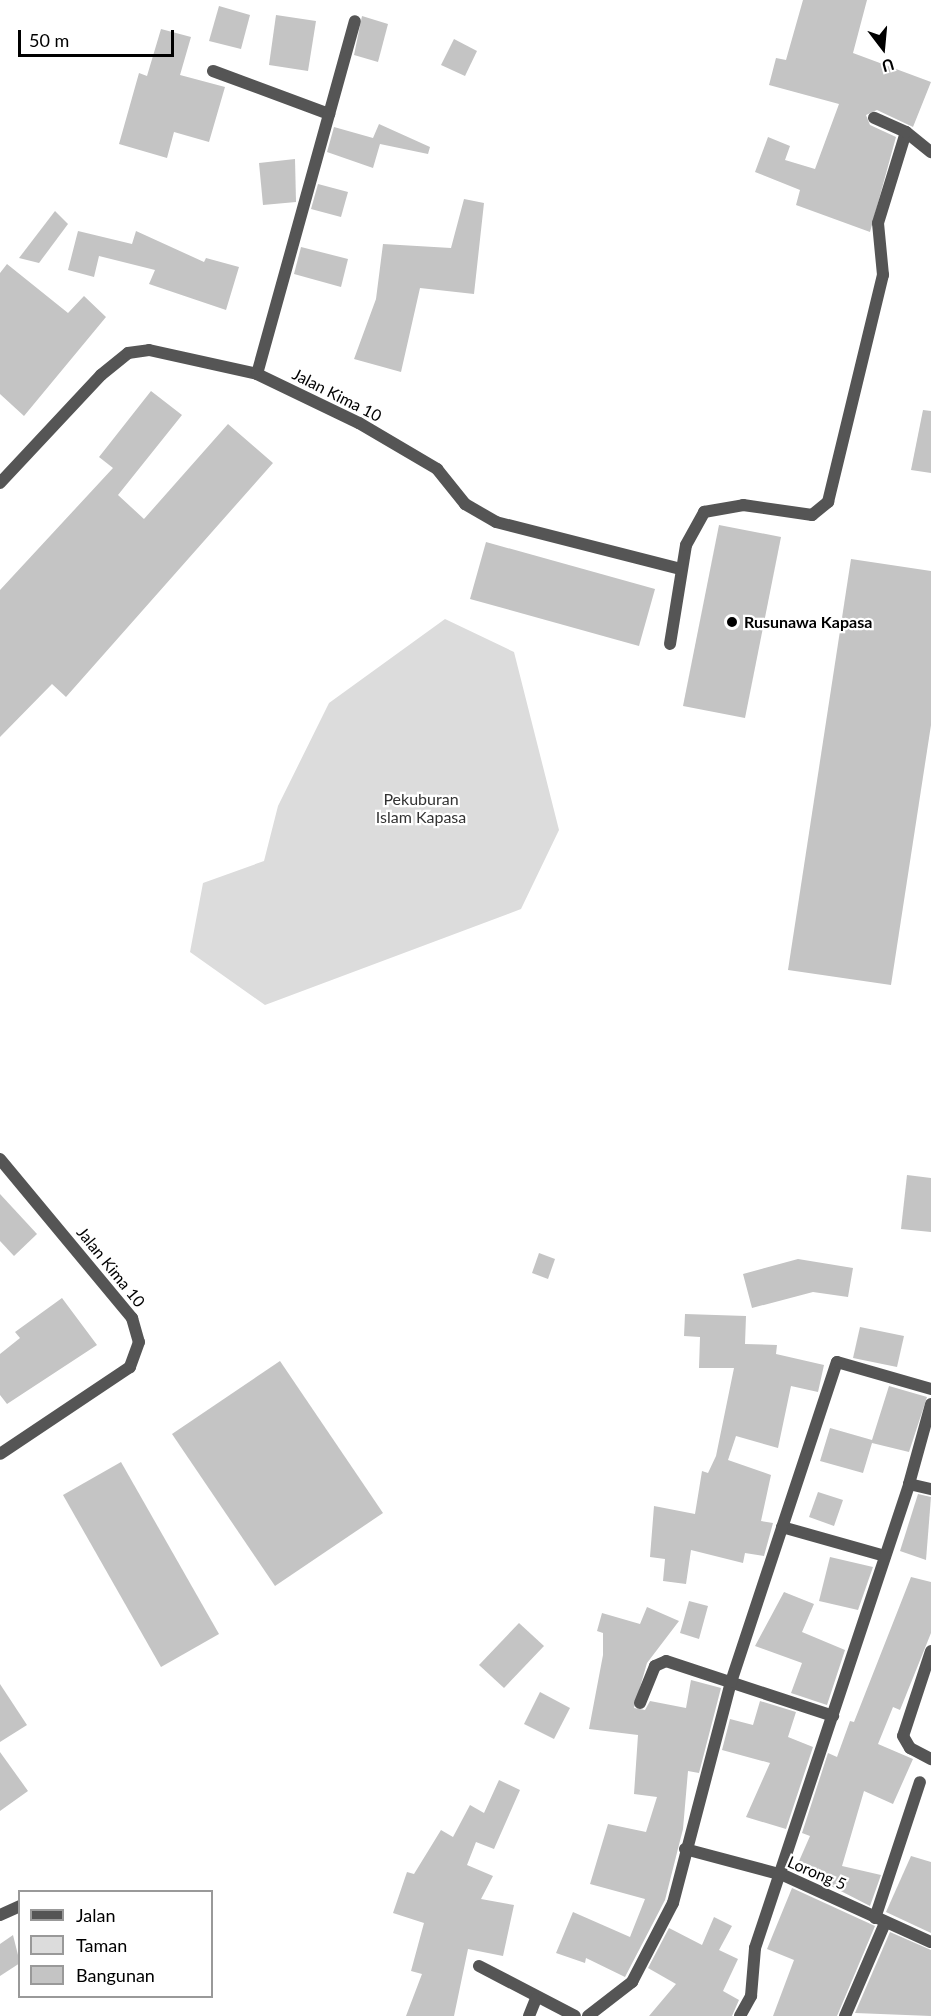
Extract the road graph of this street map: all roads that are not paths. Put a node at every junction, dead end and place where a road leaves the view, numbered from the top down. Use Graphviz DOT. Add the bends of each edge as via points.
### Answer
graph roads {
  1 [pos="355,21"];
  2 [pos="213,71"];
  3 [pos="329,114"];
  4 [pos="874,118"];
  5 [pos="906,132"];
  6 [pos="931,152"];
  7 [pos="257,374"];
  8 [pos="0,483"];
  9 [pos="681,569"];
  10 [pos="670,644"];
  11 [pos="0,1159"];
  12 [pos="931,1389"];
  13 [pos="931,1404"];
  14 [pos="0,1454"];
  15 [pos="909,1484"];
  16 [pos="931,1489"];
  17 [pos="782,1527"];
  18 [pos="885,1556"];
  19 [pos="931,1651"];
  20 [pos="731,1682"];
  21 [pos="926,1682"];
  22 [pos="640,1703"];
  23 [pos="832,1716"];
  24 [pos="931,1759"];
  25 [pos="920,1782"];
  26 [pos="685,1849"];
  27 [pos="783,1875"];
  28 [pos="18,1907"];
  29 [pos="0,1915"];
  30 [pos="880,1921"];
  31 [pos="931,1942"];
  32 [pos="478,1966"];
  33 [pos="536,1999"];
  34 [pos="529,2016"];
  35 [pos="575,2016"];
  36 [pos="588,2016"];
  37 [pos="740,2016"];
  38 [pos="845,2016"];
  1 -- 3 [label="street"];
  2 -- 3 [label="street"];
  3 -- 7 [label="street"];
  4 -- 5 [label="street"];
  5 -- 6 [label="street"];
  5 -- 9 [label="street" via="878,223 883,275 828,502 812,514 743,505 704,512 692,527"];
  7 -- 8 [label="street, Jalan Kima 10" via="149,350 128,353"];
  7 -- 9 [label="street, Jalan Kima 10" via="437,470 465,504 496,522"];
  9 -- 10 [label="street"];
  11 -- 14 [label="street, Jalan Kima 10" via="132,1318 139,1342 130,1367"];
  12 -- 17 [label="street" via="837,1362"];
  13 -- 15 [label="street"];
  15 -- 16 [label="street"];
  15 -- 18 [label="street"];
  17 -- 18 [label="street"];
  17 -- 20 [label="street"];
  18 -- 23 [label="street"];
  19 -- 21 [label="street"];
  20 -- 22 [label="street" via="660,1662"];
  20 -- 23 [label="street"];
  20 -- 26 [label="street"];
  21 -- 24 [label="street" via="903,1740"];
  23 -- 27 [label="street"];
  25 -- 30 [label="street"];
  26 -- 27 [label="street, Lorong 5"];
  26 -- 36 [label="street" via="673,1903 632,1982"];
  27 -- 30 [label="street, Lorong 5"];
  27 -- 37 [label="street" via="755,1948 751,1996"];
  28 -- 29 [label="street"];
  30 -- 31 [label="street, Lorong 5"];
  30 -- 38 [label="street"];
  32 -- 33 [label="street"];
  33 -- 34 [label="street"];
  33 -- 35 [label="street"];
}
